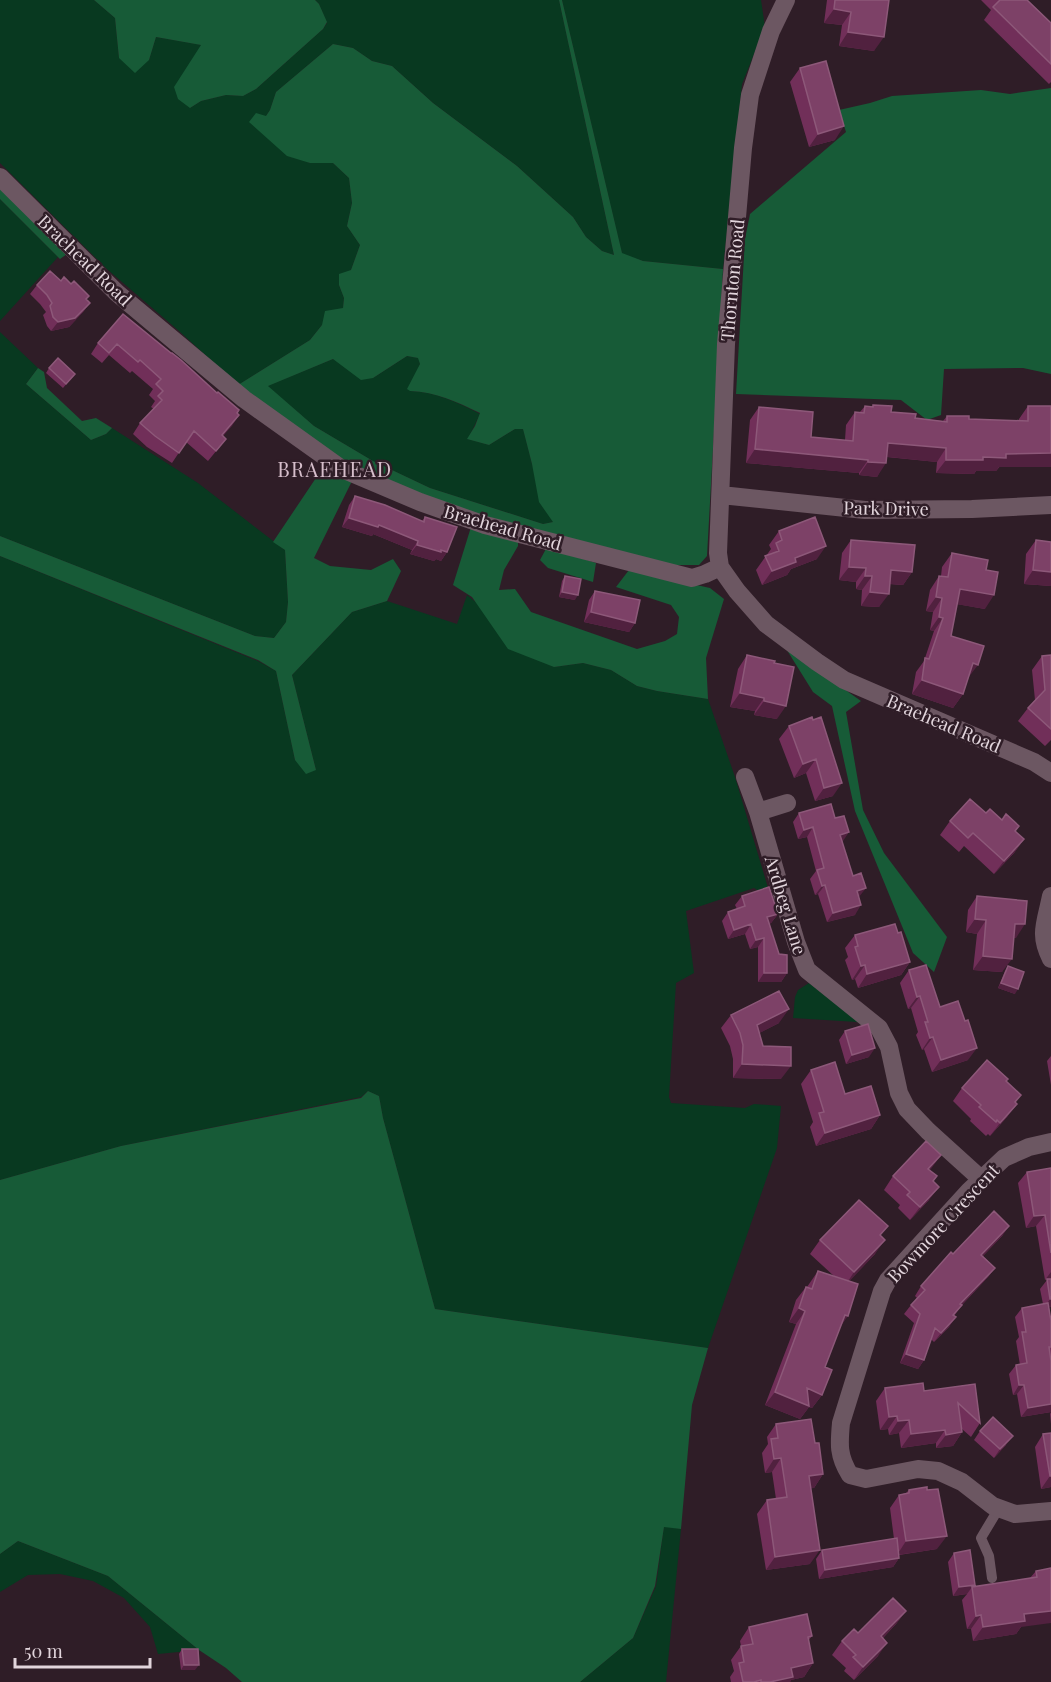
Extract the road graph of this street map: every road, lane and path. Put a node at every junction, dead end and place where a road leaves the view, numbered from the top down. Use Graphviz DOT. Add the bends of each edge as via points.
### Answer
graph roads {
  1 [pos="786,0"];
  2 [pos="0,177"];
  3 [pos="721,495"];
  4 [pos="1051,505"];
  5 [pos="720,567"];
  6 [pos="1051,773"];
  7 [pos="745,777"];
  8 [pos="787,802"];
  9 [pos="758,812"];
  10 [pos="1051,896"];
  11 [pos="1051,959"];
  12 [pos="1051,1142"];
  13 [pos="981,1179"];
  14 [pos="999,1508"];
  15 [pos="1051,1510"];
  16 [pos="992,1578"];
  1 -- 3 [label="street, Thornton Road" via="771,31 750,95 743,148 726,344"];
  2 -- 5 [label="street, Braehead Road" via="122,297 244,399 342,469 485,525 692,578"];
  3 -- 4 [label="street, Park Drive" via="864,510"];
  3 -- 5 [label="street, Thornton Road" via="717,553"];
  5 -- 6 [label="street, Braehead Road" via="766,624 844,680 1034,762"];
  7 -- 9 [label="street, Ardbeg Lane"];
  8 -- 9 [label="street"];
  9 -- 13 [label="street, Ardbeg Lane" via="807,970 879,1028 889,1047 899,1093 907,1109"];
  10 -- 11 [label="street" via="1042,937"];
  12 -- 13 [label="street, Bowmore Crescent" via="1005,1158"];
  13 -- 14 [label="street, Bowmore Crescent" via="882,1290 841,1423 839,1442 842,1463 850,1475 866,1479 918,1469 938,1471 962,1482"];
  14 -- 15 [label="street, Bowmore Crescent" via="1015,1514"];
  14 -- 16 [label="lane" via="981,1538"];
}
